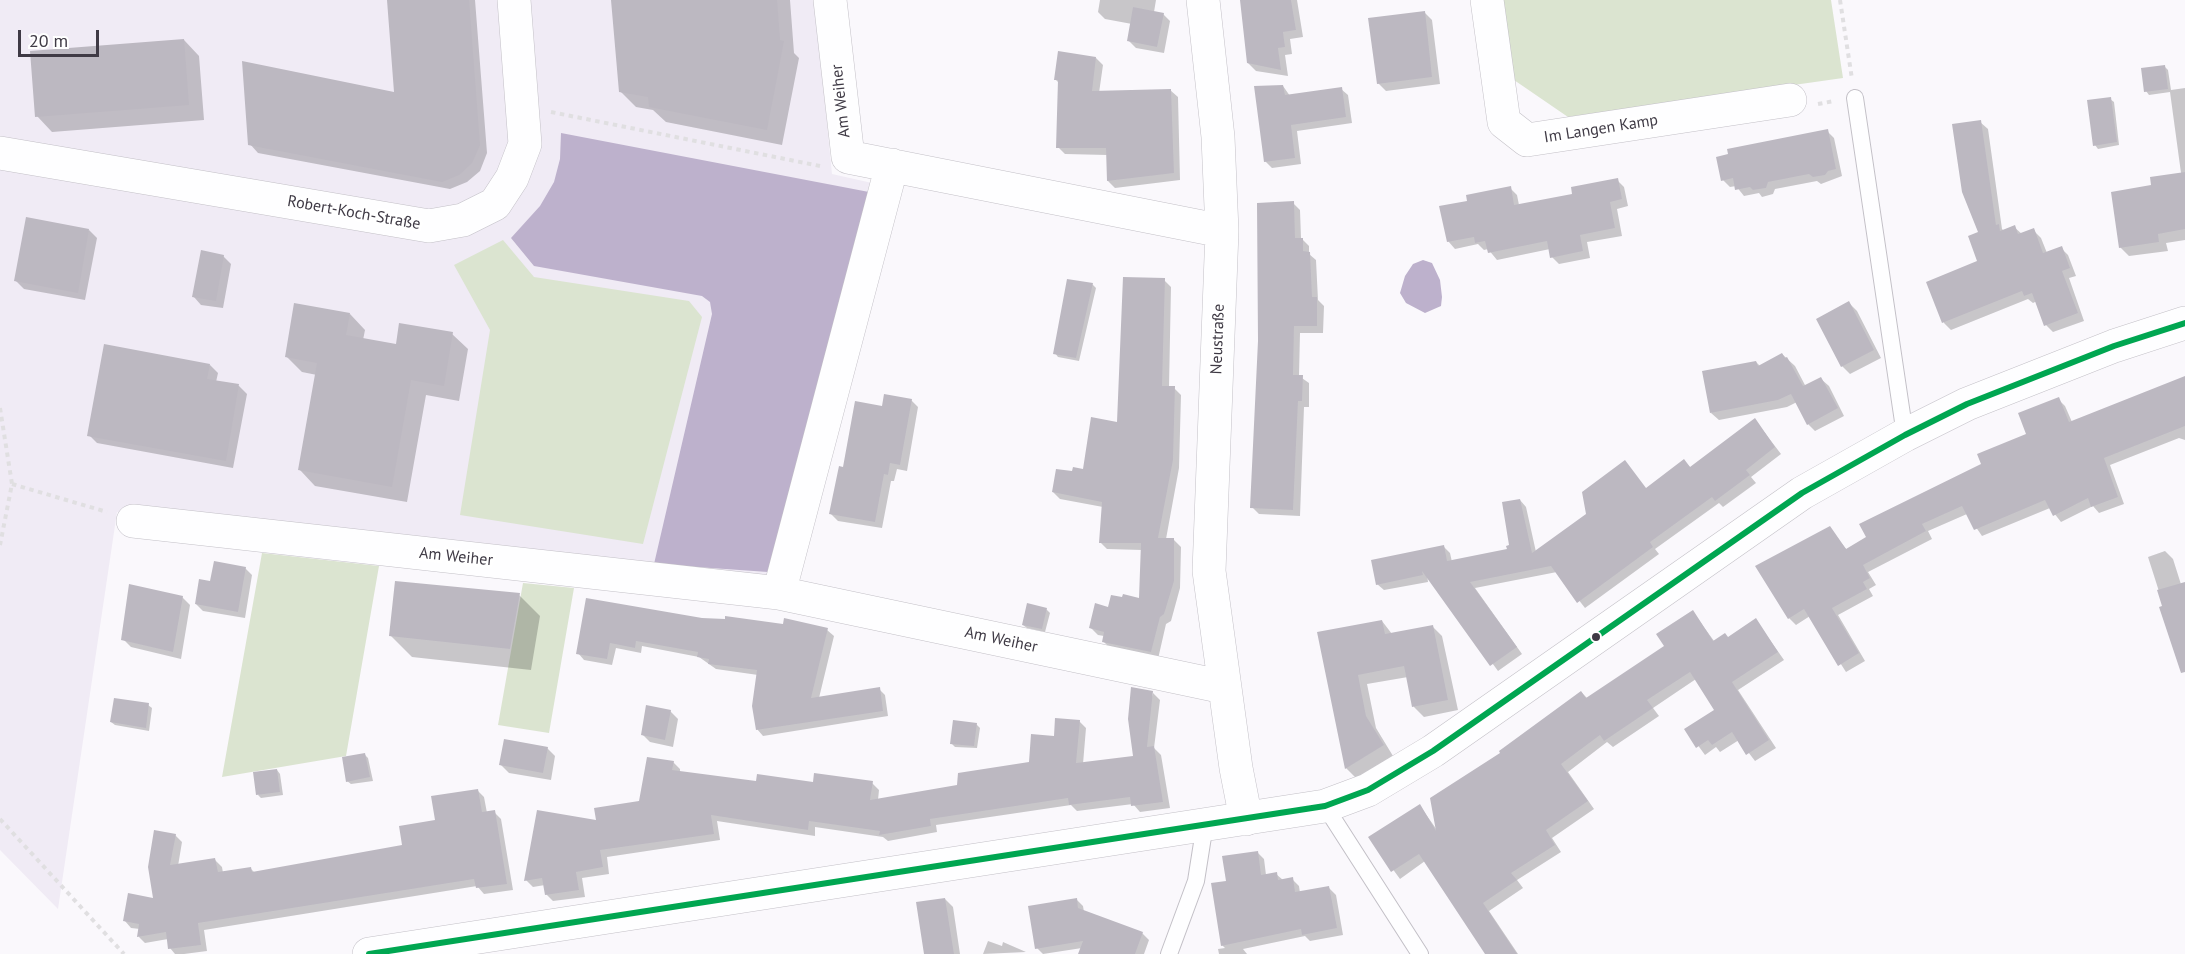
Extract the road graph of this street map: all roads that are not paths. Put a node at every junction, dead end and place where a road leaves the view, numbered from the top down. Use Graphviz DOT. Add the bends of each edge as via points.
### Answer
graph roads {
  1 [pos="514,0"];
  2 [pos="830,0"];
  3 [pos="1203,0"];
  4 [pos="1487,0"];
  5 [pos="1855,98"];
  6 [pos="1790,100"];
  7 [pos="0,153"];
  8 [pos="892,165"];
  9 [pos="1221,231"];
  10 [pos="2185,323"];
  11 [pos="1905,435"];
  12 [pos="133,521"];
  13 [pos="779,593"];
  14 [pos="1224,687"];
  15 [pos="1325,806"];
  16 [pos="1246,819"];
  17 [pos="1205,824"];
  18 [pos="369,954"];
  19 [pos="1169,954"];
  20 [pos="1420,954"];
  1 -- 7 [label="street, Robert-Koch-Straße" via="525,144 512,178 495,204 463,220 429,226"];
  2 -- 8 [label="street, Am Weiher" via="848,158"];
  3 -- 9 [label="street, Neustraße" via="1218,137"];
  4 -- 6 [label="street, Im Langen Kamp" via="1504,122 1527,140"];
  5 -- 11 [label="lane"];
  8 -- 9 [label="street, Am Weiher"];
  8 -- 13 [label="street"];
  9 -- 14 [label="street, Neustraße" via="1209,571"];
  10 -- 11 [label="street" via="2114,346 1967,404"];
  11 -- 15 [label="street" via="1802,494 1433,751 1368,790"];
  12 -- 13 [label="street, Am Weiher"];
  13 -- 14 [label="street, Am Weiher"];
  14 -- 16 [label="street, Neustraße"];
  15 -- 16 [label="street"];
  15 -- 20 [label="lane"];
  16 -- 17 [label="street"];
  17 -- 18 [label="street"];
  17 -- 19 [label="lane" via="1196,881"];
}
